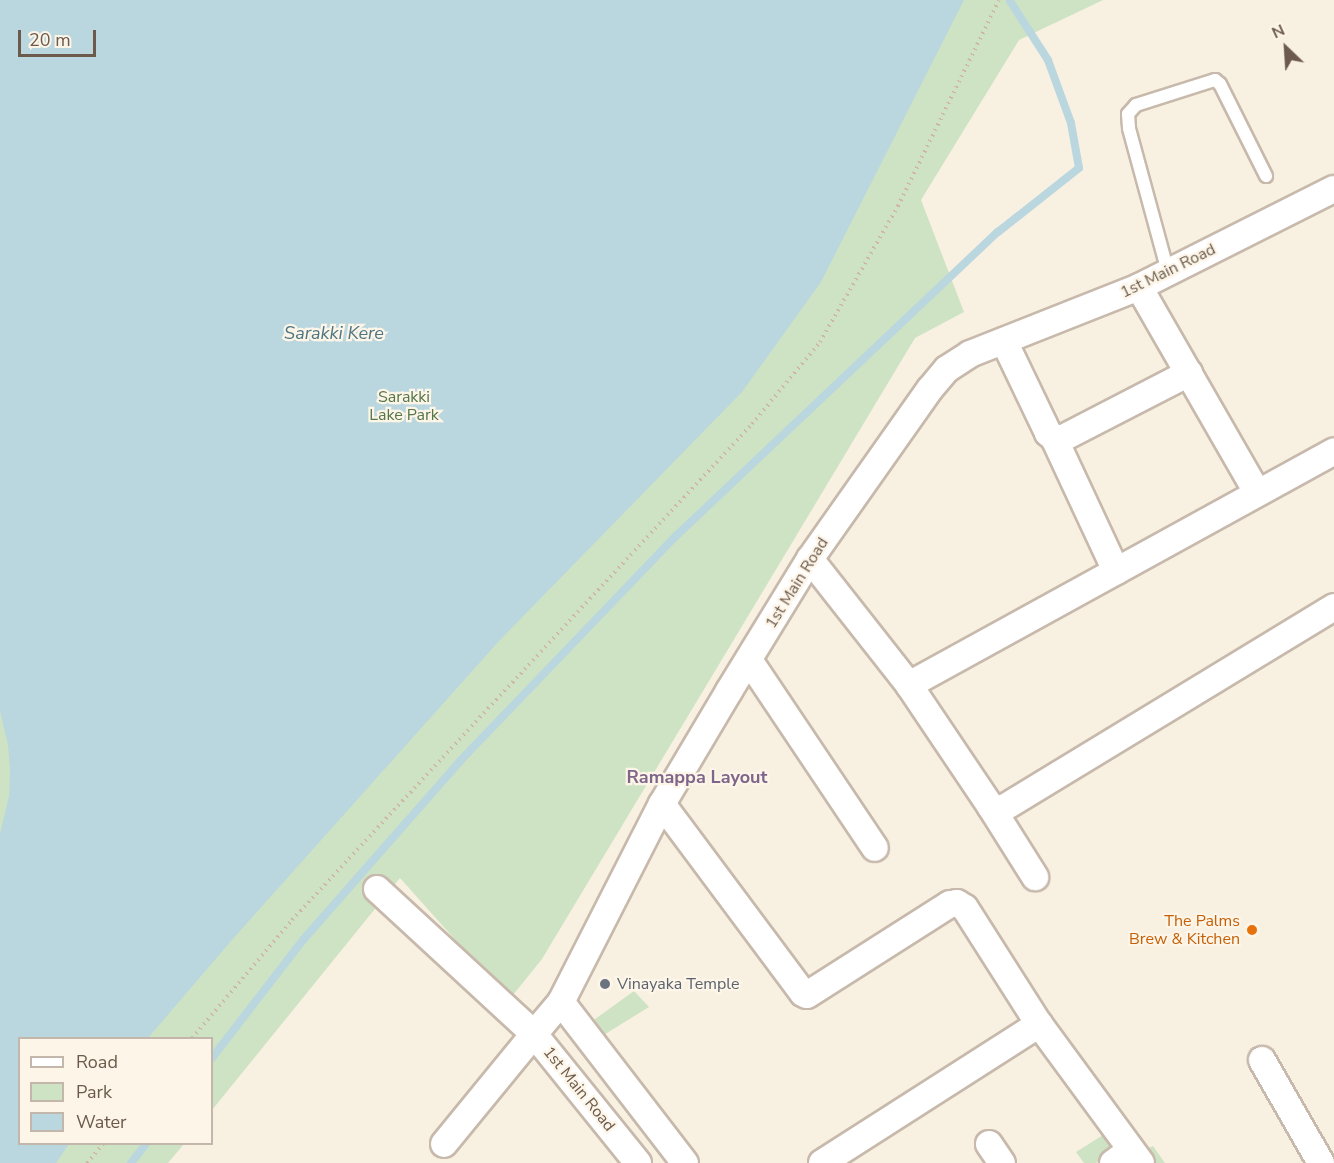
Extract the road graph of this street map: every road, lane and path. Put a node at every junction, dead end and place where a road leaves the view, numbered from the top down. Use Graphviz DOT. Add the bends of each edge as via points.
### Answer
graph roads {
  1 [pos="999,0"];
  2 [pos="1266,176"];
  3 [pos="1334,189"];
  4 [pos="1168,272"];
  5 [pos="1139,286"];
  6 [pos="1004,341"];
  7 [pos="1189,373"];
  8 [pos="1054,438"];
  9 [pos="1334,451"];
  10 [pos="1257,492"];
  11 [pos="810,559"];
  12 [pos="1116,571"];
  13 [pos="1334,607"];
  14 [pos="749,660"];
  15 [pos="909,685"];
  16 [pos="662,804"];
  17 [pos="991,807"];
  18 [pos="875,848"];
  19 [pos="1035,877"];
  20 [pos="377,889"];
  21 [pos="561,1002"];
  22 [pos="1040,1024"];
  23 [pos="534,1034"];
  24 [pos="193,1037"];
  25 [pos="1262,1060"];
  26 [pos="444,1144"];
  27 [pos="102,1145"];
  28 [pos="1129,1159"];
  29 [pos="87,1163"];
  30 [pos="638,1163"];
  31 [pos="685,1163"];
  32 [pos="822,1163"];
  33 [pos="1321,1163"];
  1 -- 24 [label="path" via="898,206 820,342 752,424 292,920"];
  2 -- 4 [label="lane" via="1215,80 1136,105 1128,114 1129,128"];
  3 -- 4 [label="street, 1st Main Road"];
  4 -- 5 [label="street, 1st Main Road"];
  5 -- 6 [label="street, 1st Main Road"];
  5 -- 7 [label="street"];
  6 -- 8 [label="street" via="1048,433"];
  6 -- 11 [label="street, 1st Main Road" via="970,354 947,369"];
  7 -- 8 [label="street" via="1063,438"];
  7 -- 10 [label="street"];
  8 -- 12 [label="street"];
  9 -- 10 [label="street"];
  10 -- 12 [label="street"];
  11 -- 14 [label="street, 1st Main Road"];
  11 -- 15 [label="street"];
  12 -- 15 [label="street"];
  13 -- 17 [label="street" via="1016,804 1002,809"];
  14 -- 16 [label="street, 1st Main Road"];
  14 -- 18 [label="street"];
  15 -- 17 [label="street"];
  16 -- 21 [label="street, 1st Main Road"];
  16 -- 22 [label="street" via="803,993 812,993 957,903 965,908"];
  17 -- 19 [label="street"];
  20 -- 23 [label="street"];
  21 -- 23 [label="street, 1st Main Road"];
  21 -- 31 [label="street"];
  22 -- 28 [label="street"];
  22 -- 32 [label="street"];
  23 -- 26 [label="street"];
  23 -- 30 [label="street, 1st Main Road"];
  25 -- 33 [label="street"];
  27 -- 29 [label="path"];
}
